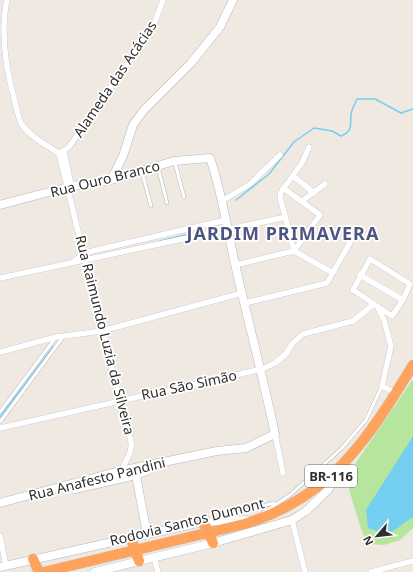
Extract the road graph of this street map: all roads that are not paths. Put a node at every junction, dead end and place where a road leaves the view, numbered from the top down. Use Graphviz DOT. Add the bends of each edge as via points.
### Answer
graph roads {
  1 [pos="7,0"];
  2 [pos="162,0"];
  3 [pos="233,0"];
  4 [pos="309,147"];
  5 [pos="61,153"];
  6 [pos="280,155"];
  7 [pos="174,161"];
  8 [pos="158,167"];
  9 [pos="142,172"];
  10 [pos="294,176"];
  11 [pos="111,180"];
  12 [pos="324,184"];
  13 [pos="69,187"];
  14 [pos="284,188"];
  15 [pos="314,193"];
  16 [pos="184,197"];
  17 [pos="222,201"];
  18 [pos="302,201"];
  19 [pos="167,203"];
  20 [pos="0,205"];
  21 [pos="151,206"];
  22 [pos="286,217"];
  23 [pos="227,225"];
  24 [pos="356,232"];
  25 [pos="294,252"];
  26 [pos="85,253"];
  27 [pos="74,261"];
  28 [pos="86,261"];
  29 [pos="235,265"];
  30 [pos="333,273"];
  31 [pos="360,275"];
  32 [pos="0,278"];
  33 [pos="242,293"];
  34 [pos="403,300"];
  35 [pos="245,303"];
  36 [pos="375,305"];
  37 [pos="102,331"];
  38 [pos="64,336"];
  39 [pos="56,338"];
  40 [pos="0,352"];
  41 [pos="413,365"];
  42 [pos="262,369"];
  43 [pos="382,386"];
  44 [pos="396,393"];
  45 [pos="120,400"];
  46 [pos="0,412"];
  47 [pos="0,422"];
  48 [pos="0,428"];
  49 [pos="275,434"];
  50 [pos="342,448"];
  51 [pos="354,453"];
  52 [pos="174,460"];
  53 [pos="345,464"];
  54 [pos="120,472"];
  55 [pos="284,473"];
  56 [pos="136,475"];
  57 [pos="21,497"];
  58 [pos="277,502"];
  59 [pos="0,503"];
  60 [pos="292,520"];
  61 [pos="254,521"];
  62 [pos="202,522"];
  63 [pos="147,534"];
  64 [pos="0,536"];
  65 [pos="131,538"];
  66 [pos="211,538"];
  67 [pos="137,549"];
  68 [pos="154,558"];
  69 [pos="33,559"];
  70 [pos="140,561"];
  71 [pos="413,561"];
  72 [pos="3,567"];
  73 [pos="39,572"];
  74 [pos="44,572"];
  75 [pos="95,572"];
  76 [pos="158,572"];
  77 [pos="305,572"];
  78 [pos="371,572"];
  1 -- 5 [label="street" via="3,14 3,39 11,87 21,123 39,141"];
  2 -- 5 [label="street, Alameda das Acácias" via="153,27 79,132"];
  3 -- 11 [label="street" via="220,27 191,63 144,110 133,125 123,156"];
  4 -- 10 [label="street"];
  5 -- 13 [label="street, Rua Raimundo Luzia da Silveira"];
  6 -- 17 [label="street" via="250,184"];
  7 -- 8 [label="street, Rua Ouro Branco"];
  7 -- 16 [label="lane"];
  7 -- 17 [label="street, Rua Ouro Branco" via="210,158"];
  8 -- 9 [label="street, Rua Ouro Branco"];
  8 -- 19 [label="lane"];
  9 -- 11 [label="street, Rua Ouro Branco"];
  9 -- 21 [label="lane"];
  10 -- 14 [label="street"];
  10 -- 15 [label="street"];
  11 -- 13 [label="street, Rua Ouro Branco"];
  12 -- 15 [label="street"];
  13 -- 20 [label="street, Rua Ouro Branco"];
  13 -- 26 [label="street, Rua Raimundo Luzia da Silveira"];
  14 -- 18 [label="street"];
  14 -- 22 [label="street" via="280,197"];
  15 -- 18 [label="street"];
  17 -- 23 [label="street"];
  18 -- 25 [label="street" via="320,215"];
  22 -- 23 [label="street"];
  22 -- 25 [label="street"];
  23 -- 26 [label="street"];
  23 -- 28 [label="street"];
  23 -- 29 [label="street"];
  24 -- 30 [label="street"];
  25 -- 29 [label="street"];
  25 -- 30 [label="street"];
  26 -- 27 [label="street"];
  26 -- 28 [label="street, Rua Raimundo Luzia da Silveira"];
  27 -- 28 [label="street"];
  27 -- 32 [label="street"];
  28 -- 37 [label="street, Rua Raimundo Luzia da Silveira"];
  29 -- 33 [label="street"];
  30 -- 35 [label="street" via="323,285"];
  31 -- 34 [label="street"];
  31 -- 34 [label="street" via="370,259 410,284"];
  31 -- 36 [label="street" via="353,290"];
  33 -- 35 [label="street"];
  33 -- 37 [label="street"];
  34 -- 36 [label="street" via="392,316"];
  35 -- 42 [label="street"];
  36 -- 42 [label="street, Rua São Simão" via="353,321 303,334 286,354"];
  36 -- 43 [label="street" via="384,320 391,346"];
  37 -- 38 [label="street"];
  37 -- 45 [label="street, Rua Raimundo Luzia da Silveira"];
  38 -- 39 [label="street"];
  38 -- 47 [label="lane"];
  39 -- 40 [label="street"];
  39 -- 46 [label="lane"];
  41 -- 44 [label="highway, Rodovia Santos Dumont / BR-116"];
  42 -- 45 [label="street, Rua São Simão"];
  42 -- 49 [label="street"];
  43 -- 44 [label="street"];
  43 -- 50 [label="lane" via="366,420"];
  44 -- 51 [label="highway, Rodovia Santos Dumont / BR-116"];
  45 -- 48 [label="street, Rua São Simão"];
  45 -- 54 [label="street, Rua Raimundo Luzia da Silveira" via="132,449 130,458"];
  49 -- 52 [label="street, Rua Anafesto Pandini" via="246,448"];
  49 -- 55 [label="street"];
  50 -- 51 [label="lane"];
  50 -- 58 [label="lane" via="290,495"];
  51 -- 53 [label="highway, Rodovia Santos Dumont / BR-116"];
  52 -- 54 [label="street, Rua Anafesto Pandini"];
  52 -- 56 [label="street, Rua Anafesto Pandini"];
  53 -- 60 [label="street" via="328,490 306,511"];
  53 -- 61 [label="highway, Rodovia Santos Dumont / BR-116" via="308,495"];
  54 -- 57 [label="street, Rua Anafesto Pandini"];
  56 -- 57 [label="street, Rua Anafesto Pandini" via="62,492"];
  56 -- 63 [label="street"];
  57 -- 59 [label="street, Rua Anafesto Pandini"];
  58 -- 61 [label="lane"];
  58 -- 62 [label="lane"];
  60 -- 66 [label="street"];
  60 -- 77 [label="street"];
  61 -- 62 [label="street"];
  61 -- 66 [label="highway, Rodovia Santos Dumont / BR-116"];
  62 -- 63 [label="street"];
  62 -- 66 [label="highway"];
  63 -- 65 [label="street"];
  64 -- 72 [label="street"];
  65 -- 67 [label="highway"];
  65 -- 69 [label="street"];
  66 -- 67 [label="highway, Rodovia Santos Dumont / BR-116"];
  66 -- 68 [label="street"];
  67 -- 70 [label="highway"];
  67 -- 74 [label="highway, Rodovia Santos Dumont / BR-116"];
  68 -- 70 [label="street"];
  68 -- 76 [label="street"];
  69 -- 72 [label="street"];
  69 -- 73 [label="highway"];
  70 -- 75 [label="street"];
  71 -- 78 [label="street"];
}
